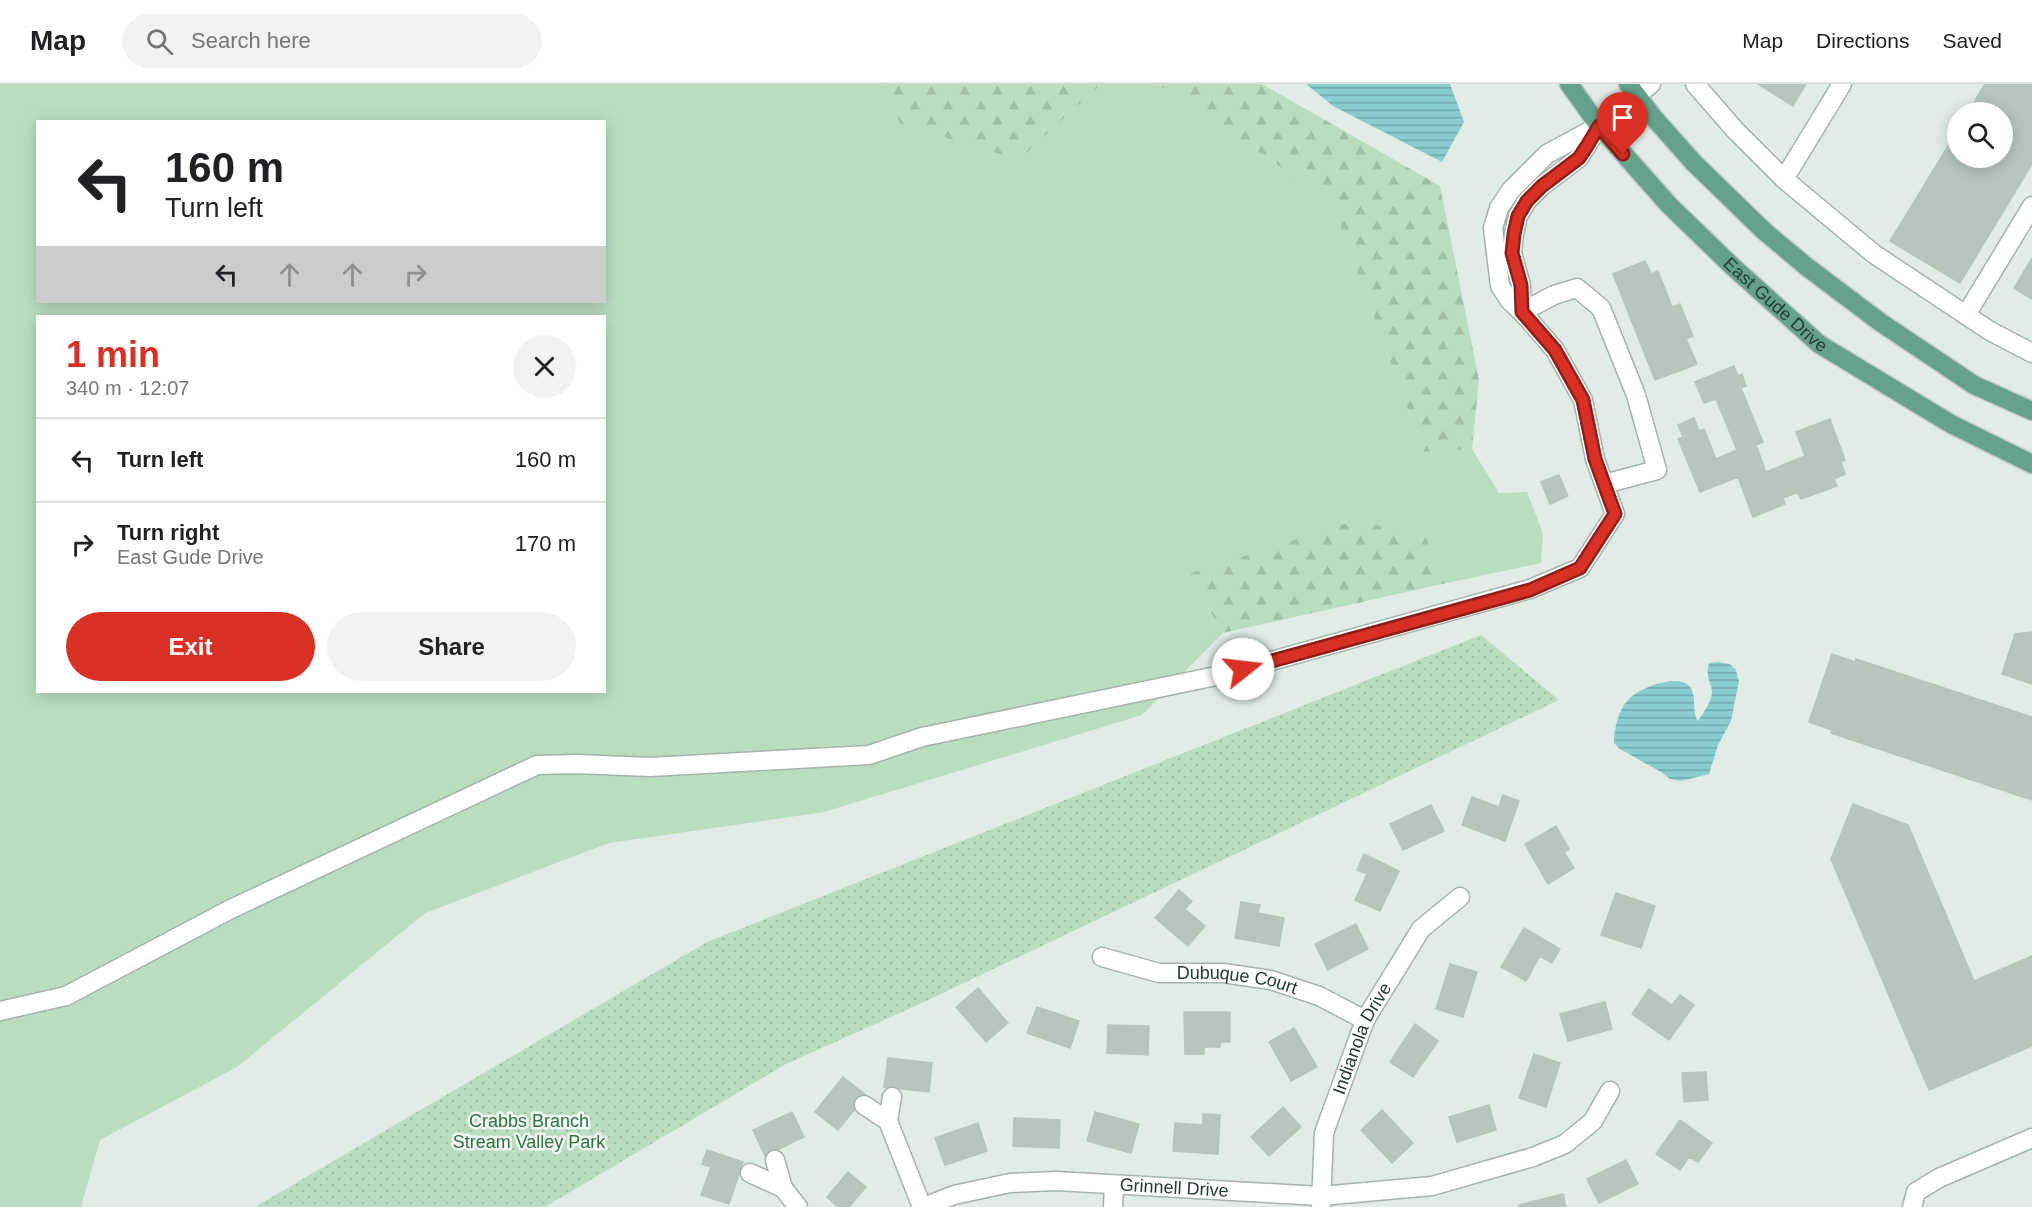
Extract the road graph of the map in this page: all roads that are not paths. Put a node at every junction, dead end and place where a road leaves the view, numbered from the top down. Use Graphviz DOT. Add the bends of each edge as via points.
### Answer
graph roads {
  1 [pos="1569,84"];
  2 [pos="1651,84"];
  3 [pos="1695,84"];
  4 [pos="1842,84"];
  5 [pos="1632,90"];
  6 [pos="1599,126"];
  7 [pos="1784,179"];
  8 [pos="2032,206"];
  9 [pos="1522,312"];
  10 [pos="1966,315"];
  11 [pos="2032,353"];
  12 [pos="2032,411"];
  13 [pos="2032,464"];
  14 [pos="1604,484"];
  15 [pos="1460,897"];
  16 [pos="1102,957"];
  17 [pos="0,1011"];
  18 [pos="1365,1020"];
  19 [pos="1610,1091"];
  20 [pos="892,1097"];
  21 [pos="864,1105"];
  22 [pos="888,1121"];
  23 [pos="2032,1138"];
  24 [pos="775,1160"];
  25 [pos="750,1173"];
  26 [pos="1114,1185"];
  27 [pos="783,1188"];
  28 [pos="1321,1201"];
  29 [pos="798,1207"];
  30 [pos="923,1207"];
  31 [pos="1113,1207"];
  32 [pos="1912,1207"];
  1 -- 6 [label="main road, East Gude Drive"];
  2 -- 5 [label="street"];
  3 -- 7 [label="street"];
  4 -- 7 [label="street"];
  5 -- 6 [label="main road"];
  5 -- 12 [label="main road" via="1695,163 1807,267 1974,385"];
  6 -- 9 [label="street" via="1546,154 1498,207 1493,228 1500,286"];
  6 -- 13 [label="main road, East Gude Drive" via="1700,236 1819,344 1951,424"];
  7 -- 10 [label="street" via="1874,254"];
  8 -- 10 [label="street"];
  9 -- 14 [label="street" via="1555,350 1583,400"];
  9 -- 14 [label="street" via="1577,288 1601,308 1636,394 1657,470"];
  10 -- 11 [label="street"];
  14 -- 17 [label="street" via="1615,514 1580,568 1530,590 1221,675 922,737 868,755 650,767 537,765 231,909 66,996"];
  15 -- 18 [label="street, Indianola Drive" via="1421,929"];
  16 -- 18 [label="street, Dubuque Court" via="1159,973 1223,973 1271,980 1319,996"];
  18 -- 28 [label="street, Indianola Drive" via="1324,1133"];
  19 -- 28 [label="street, Grinnell Drive" via="1583,1131 1565,1144 1533,1157 1432,1186"];
  20 -- 22 [label="street"];
  21 -- 22 [label="street"];
  22 -- 30 [label="street"];
  23 -- 32 [label="street" via="1939,1178 1916,1192"];
  24 -- 27 [label="street"];
  25 -- 27 [label="street"];
  26 -- 28 [label="street, Grinnell Drive"];
  26 -- 30 [label="street, Grinnell Drive" via="1010,1183 954,1195"];
  26 -- 31 [label="street"];
  27 -- 29 [label="street"];
}
